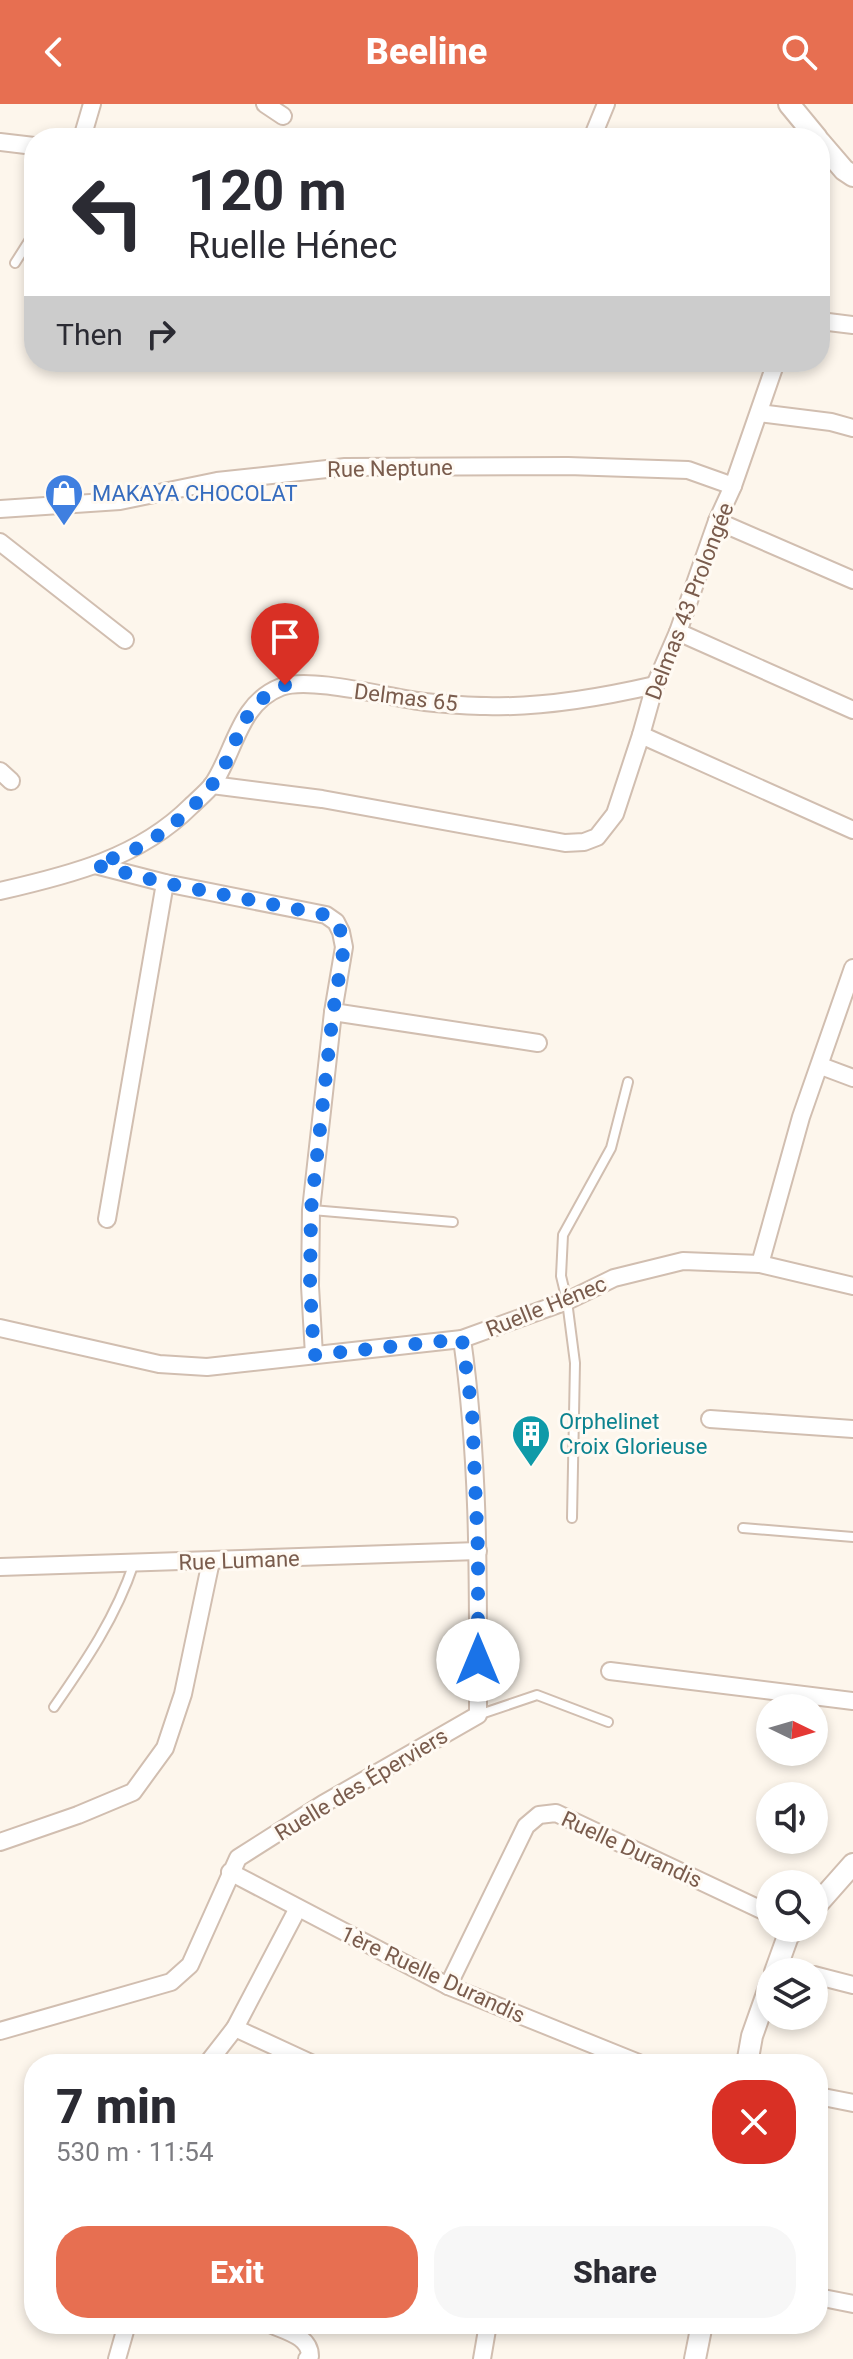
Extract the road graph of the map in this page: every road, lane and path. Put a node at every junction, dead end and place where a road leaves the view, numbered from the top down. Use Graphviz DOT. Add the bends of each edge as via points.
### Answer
graph roads {
  1 [pos="92,104"];
  2 [pos="265,104"];
  3 [pos="606,104"];
  4 [pos="789,104"];
  5 [pos="283,116"];
  6 [pos="85,128"];
  7 [pos="596,128"];
  8 [pos="808,128"];
  9 [pos="0,142"];
  10 [pos="24,145"];
  11 [pos="830,154"];
  12 [pos="853,176"];
  13 [pos="24,249"];
  14 [pos="15,263"];
  15 [pos="830,322"];
  16 [pos="853,325"];
  17 [pos="773,372"];
  18 [pos="759,413"];
  19 [pos="853,428"];
  20 [pos="733,486"];
  21 [pos="0,509"];
  22 [pos="717,521"];
  23 [pos="0,542"];
  24 [pos="853,580"];
  25 [pos="678,632"];
  26 [pos="125,640"];
  27 [pos="655,685"];
  28 [pos="853,710"];
  29 [pos="641,735"];
  30 [pos="212,785"];
  31 [pos="853,830"];
  32 [pos="95,865"];
  33 [pos="165,883"];
  34 [pos="0,891"];
  35 [pos="853,968"];
  36 [pos="333,1012"];
  37 [pos="538,1043"];
  38 [pos="821,1066"];
  39 [pos="853,1078"];
  40 [pos="628,1082"];
  41 [pos="311,1210"];
  42 [pos="107,1219"];
  43 [pos="453,1222"];
  44 [pos="760,1264"];
  45 [pos="853,1286"];
  46 [pos="567,1301"];
  47 [pos="0,1328"];
  48 [pos="462,1339"];
  49 [pos="314,1355"];
  50 [pos="710,1419"];
  51 [pos="853,1429"];
  52 [pos="572,1518"];
  53 [pos="743,1528"];
  54 [pos="853,1537"];
  55 [pos="478,1551"];
  56 [pos="211,1561"];
  57 [pos="134,1563"];
  58 [pos="0,1567"];
  59 [pos="610,1671"];
  60 [pos="853,1701"];
  61 [pos="54,1707"];
  62 [pos="478,1715"];
  63 [pos="608,1722"];
  64 [pos="0,1842"];
  65 [pos="853,1864"];
  66 [pos="230,1872"];
  67 [pos="828,1892"];
  68 [pos="756,1907"];
  69 [pos="298,1908"];
  70 [pos="828,1979"];
  71 [pos="853,1985"];
  72 [pos="448,1986"];
  73 [pos="756,2025"];
  74 [pos="235,2028"];
  75 [pos="0,2031"];
  76 [pos="215,2054"];
  77 [pos="291,2054"];
  78 [pos="616,2054"];
  79 [pos="749,2054"];
  80 [pos="828,2098"];
  81 [pos="853,2103"];
  82 [pos="828,2299"];
  83 [pos="853,2304"];
  84 [pos="124,2334"];
  85 [pos="292,2334"];
  86 [pos="486,2334"];
  87 [pos="700,2334"];
  88 [pos="117,2359"];
  89 [pos="307,2359"];
  90 [pos="482,2359"];
  91 [pos="695,2359"];
  1 -- 6 [label="street"];
  2 -- 5 [label="street"];
  3 -- 7 [label="street"];
  4 -- 8 [label="street"];
  9 -- 10 [label="street"];
  11 -- 12 [label="street"];
  13 -- 14 [label="lane"];
  15 -- 16 [label="street"];
  17 -- 18 [label="street, Delmas 43 Prolongée"];
  18 -- 19 [label="street"];
  18 -- 20 [label="street, Delmas 43 Prolongée"];
  20 -- 21 [label="street, Rue Neptune" via="688,470 345,467 217,481 120,501"];
  20 -- 22 [label="street, Delmas 43 Prolongée"];
  22 -- 24 [label="street"];
  22 -- 25 [label="street, Delmas 43 Prolongée"];
  23 -- 26 [label="street"];
  25 -- 27 [label="street, Delmas 43 Prolongée"];
  25 -- 28 [label="street"];
  27 -- 29 [label="street, Delmas 43 Prolongée"];
  27 -- 30 [label="street, Delmas 65" via="489,707 285,685 252,707"];
  29 -- 30 [label="street, Delmas 43 Prolongée" via="615,814 597,837 565,843 322,799"];
  29 -- 31 [label="street"];
  30 -- 32 [label="street, Delmas 65" via="140,847"];
  32 -- 33 [label="street"];
  32 -- 34 [label="street, Delmas 65"];
  33 -- 36 [label="street" via="326,915 336,922 344,947"];
  33 -- 42 [label="street"];
  35 -- 38 [label="street"];
  36 -- 37 [label="street"];
  36 -- 41 [label="street"];
  38 -- 39 [label="street"];
  38 -- 44 [label="street" via="801,1117"];
  40 -- 46 [label="lane" via="611,1148 563,1235 561,1276"];
  41 -- 43 [label="lane"];
  41 -- 49 [label="street"];
  44 -- 45 [label="street, Ruelle Hénec"];
  44 -- 46 [label="street, Ruelle Hénec" via="683,1261 614,1278"];
  46 -- 48 [label="street, Ruelle Hénec"];
  46 -- 52 [label="lane" via="575,1363"];
  47 -- 49 [label="street, Ruelle Hénec" via="159,1364 207,1367"];
  48 -- 49 [label="street, Ruelle Hénec"];
  48 -- 55 [label="street" via="472,1411"];
  50 -- 51 [label="street"];
  53 -- 54 [label="lane"];
  55 -- 56 [label="street, Rue Lumane"];
  55 -- 62 [label="street"];
  56 -- 57 [label="street, Rue Lumane"];
  56 -- 64 [label="street" via="183,1694 165,1748 133,1792"];
  57 -- 58 [label="street, Rue Lumane"];
  57 -- 61 [label="lane" via="101,1638"];
  59 -- 60 [label="street"];
  62 -- 63 [label="lane" via="537,1695"];
  62 -- 66 [label="street, Ruelle des Éperviers" via="323,1804 238,1858"];
  65 -- 67 [label="street"];
  66 -- 69 [label="street, 1ère Ruelle Durandis"];
  66 -- 75 [label="street, Ruelle des Éperviers" via="190,1965 171,1982"];
  68 -- 72 [label="street, Ruelle Durandis" via="556,1813 539,1815 526,1826"];
  69 -- 72 [label="street, 1ère Ruelle Durandis"];
  69 -- 74 [label="street"];
  70 -- 71 [label="street"];
  72 -- 78 [label="street, 1ère Ruelle Durandis"];
  73 -- 79 [label="street"];
  74 -- 76 [label="street"];
  74 -- 77 [label="street"];
  80 -- 81 [label="street"];
  82 -- 83 [label="street"];
  84 -- 88 [label="street"];
  85 -- 89 [label="street" via="307,2344"];
  86 -- 90 [label="street"];
  87 -- 91 [label="street"];
}
